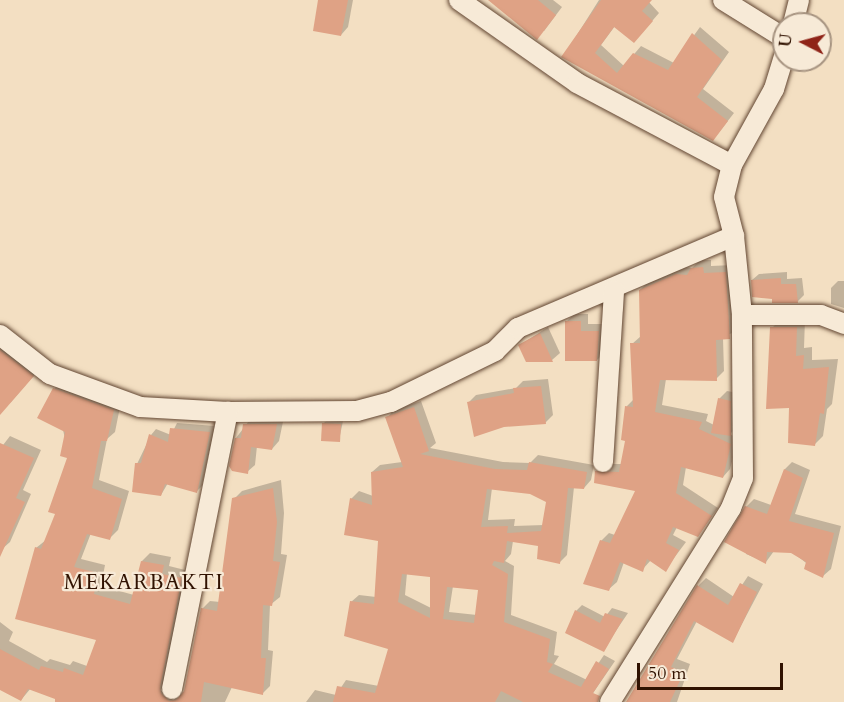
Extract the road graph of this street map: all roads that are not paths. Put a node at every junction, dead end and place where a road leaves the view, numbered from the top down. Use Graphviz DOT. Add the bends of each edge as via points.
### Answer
graph roads {
  1 [pos="459,0"];
  2 [pos="723,0"];
  3 [pos="772,31"];
  4 [pos="779,72"];
  5 [pos="732,165"];
  6 [pos="734,236"];
  7 [pos="614,290"];
  8 [pos="742,315"];
  9 [pos="844,324"];
  10 [pos="0,335"];
  11 [pos="228,412"];
  12 [pos="603,462"];
  13 [pos="172,689"];
  14 [pos="610,702"];
  1 -- 5 [label="street" via="577,83"];
  2 -- 3 [label="street"];
  4 -- 5 [label="street"];
  5 -- 6 [label="street" via="724,197"];
  6 -- 7 [label="street"];
  6 -- 8 [label="street"];
  7 -- 11 [label="street" via="518,328 495,351 391,402 357,411"];
  7 -- 12 [label="street"];
  8 -- 9 [label="street" via="821,315"];
  8 -- 14 [label="street" via="744,434 742,478 737,495"];
  10 -- 11 [label="street" via="50,374 140,407"];
  11 -- 13 [label="street"];
}
